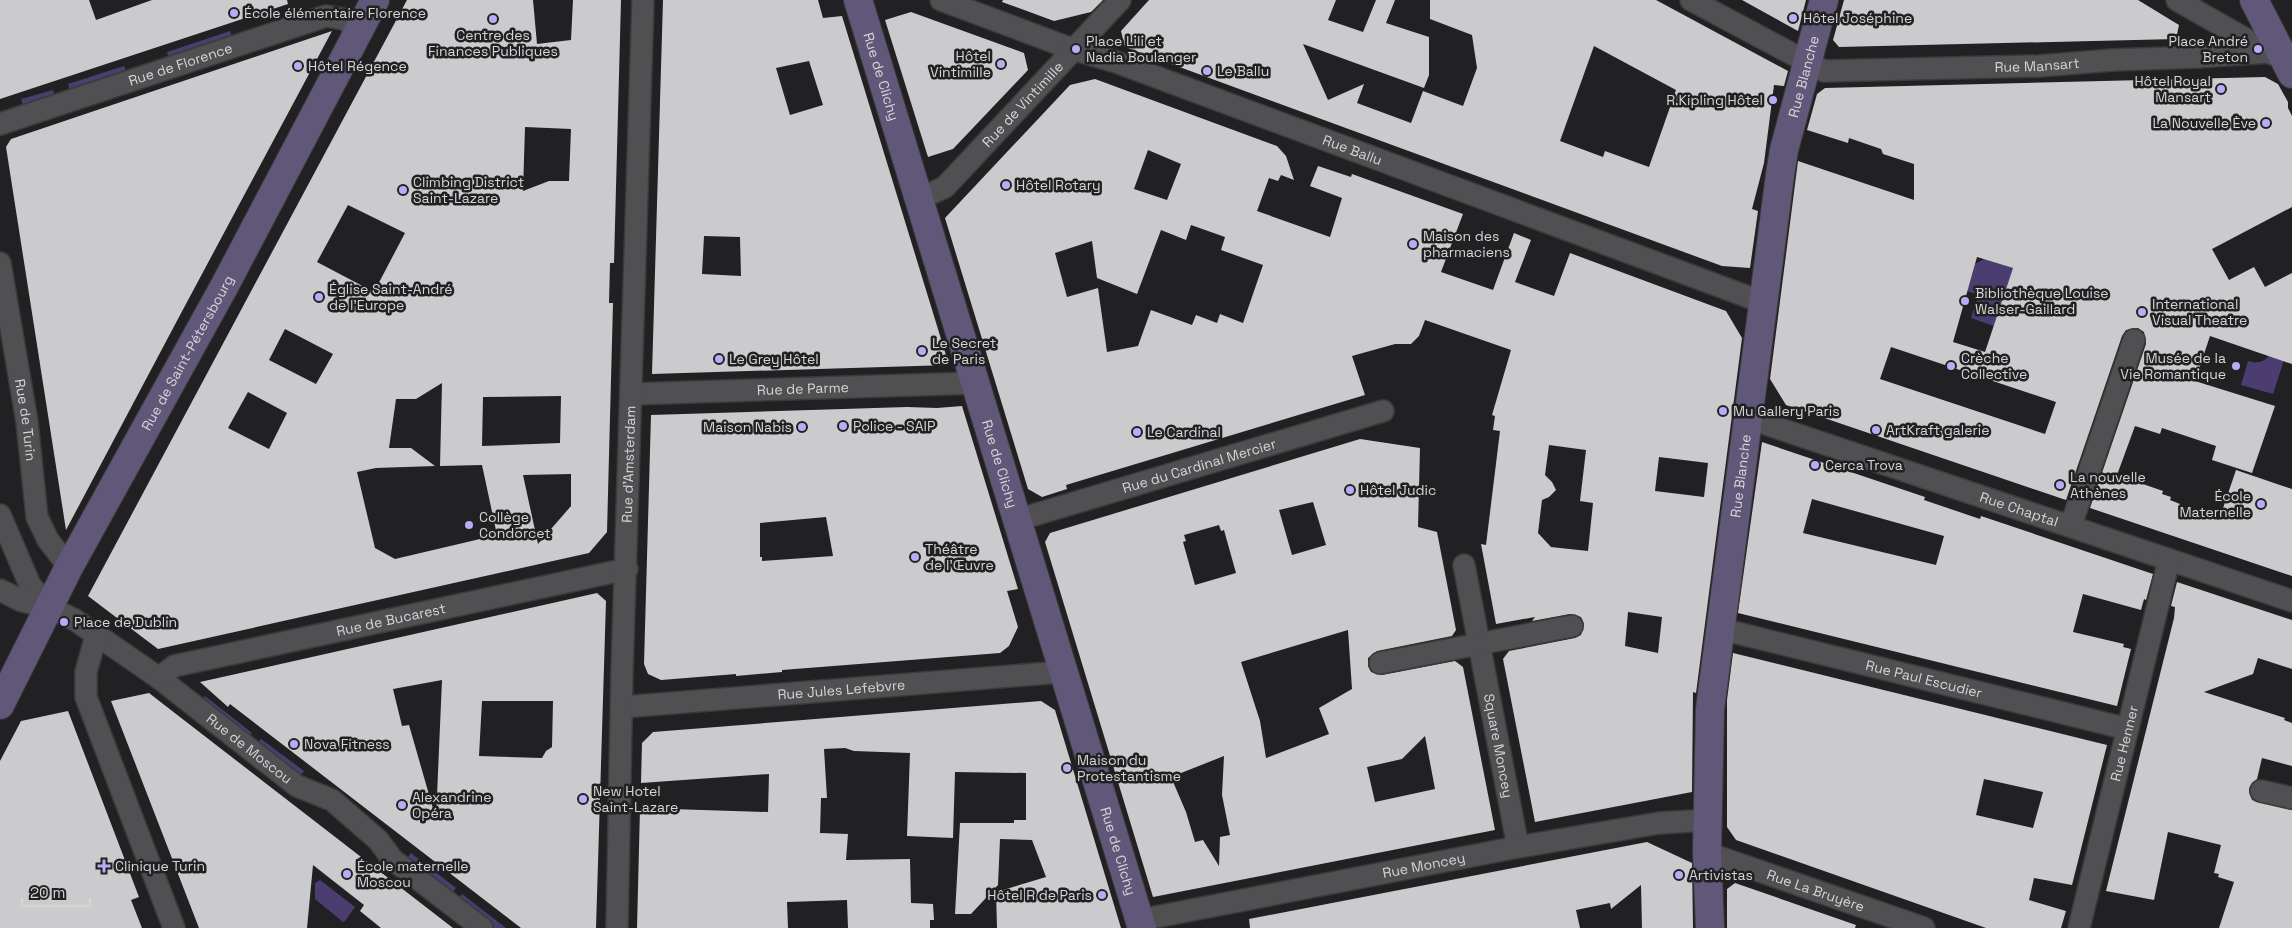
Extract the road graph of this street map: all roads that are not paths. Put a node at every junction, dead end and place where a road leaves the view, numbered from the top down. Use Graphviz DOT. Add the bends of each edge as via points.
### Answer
graph roads {
  1 [pos="375,0"];
  2 [pos="644,0"];
  3 [pos="858,0"];
  4 [pos="941,0"];
  5 [pos="1120,0"];
  6 [pos="1691,0"];
  7 [pos="1824,0"];
  8 [pos="2177,0"];
  9 [pos="2254,0"];
  10 [pos="360,28"];
  11 [pos="1072,49"];
  12 [pos="1806,63"];
  13 [pos="2285,66"];
  14 [pos="0,124"];
  15 [pos="919,199"];
  16 [pos="0,264"];
  17 [pos="1762,302"];
  18 [pos="2134,340"];
  19 [pos="975,383"];
  20 [pos="632,394"];
  21 [pos="1383,411"];
  22 [pos="1748,418"];
  23 [pos="0,515"];
  24 [pos="1017,520"];
  25 [pos="2071,525"];
  26 [pos="2170,560"];
  27 [pos="1464,565"];
  28 [pos="69,567"];
  29 [pos="626,569"];
  30 [pos="0,590"];
  31 [pos="2292,601"];
  32 [pos="49,607"];
  33 [pos="1572,626"];
  34 [pos="1721,629"];
  35 [pos="96,636"];
  36 [pos="1479,644"];
  37 [pos="1380,663"];
  38 [pos="1062,672"];
  39 [pos="159,678"];
  40 [pos="0,705"];
  41 [pos="622,707"];
  42 [pos="2128,729"];
  43 [pos="2261,790"];
  44 [pos="2292,798"];
  45 [pos="1710,820"];
  46 [pos="1518,847"];
  47 [pos="1707,853"];
  48 [pos="1141,924"];
  49 [pos="174,928"];
  50 [pos="482,928"];
  51 [pos="617,928"];
  52 [pos="1710,928"];
  53 [pos="1924,928"];
  54 [pos="2079,928"];
  1 -- 10 [label="street, Rue de Saint-Pétersbourg"];
  2 -- 20 [label="street, Rue d'Amsterdam"];
  3 -- 15 [label="street, Rue de Clichy"];
  4 -- 11 [label="street, Rue Ballu"];
  5 -- 11 [label="street, Rue de Vintimille"];
  6 -- 12 [label="street, Rue Mansart"];
  7 -- 12 [label="street, Rue Blanche"];
  8 -- 13 [label="street"];
  9 -- 13 [label="street"];
  10 -- 14 [label="street, Rue de Florence" via="343,19 326,16"];
  10 -- 28 [label="street, Rue de Saint-Pétersbourg" via="225,285"];
  11 -- 15 [label="street, Rue de Vintimille" via="945,187"];
  11 -- 17 [label="street, Rue Ballu" via="1116,62"];
  12 -- 13 [label="street, Rue Mansart" via="1824,71 2197,58"];
  12 -- 17 [label="street, Rue Blanche" via="1784,150"];
  15 -- 19 [label="street, Rue de Clichy"];
  16 -- 28 [label="street, Rue de Turin" via="27,422 37,517 48,540"];
  17 -- 22 [label="street, Rue Blanche"];
  18 -- 25 [label="street"];
  19 -- 20 [label="street, Rue de Parme"];
  19 -- 24 [label="street, Rue de Clichy"];
  20 -- 29 [label="street, Rue d'Amsterdam"];
  21 -- 24 [label="street, Rue du Cardinal Mercier"];
  22 -- 25 [label="street, Rue Chaptal"];
  22 -- 34 [label="street, Rue Blanche"];
  23 -- 32 [label="street" via="30,586"];
  24 -- 38 [label="street, Rue de Clichy"];
  25 -- 26 [label="street, Rue Chaptal"];
  26 -- 31 [label="street, Rue Chaptal"];
  26 -- 42 [label="street, Rue Henner"];
  27 -- 36 [label="street, Square Moncey"];
  28 -- 32 [label="street, Rue de Saint-Pétersbourg"];
  29 -- 39 [label="street, Rue de Bucarest" via="174,666"];
  29 -- 41 [label="street, Rue d'Amsterdam"];
  30 -- 32 [label="street, Rue de Moscou" via="22,601"];
  32 -- 35 [label="street, Rue de Moscou" via="75,620"];
  32 -- 40 [label="street, Rue de Saint-Pétersbourg"];
  33 -- 36 [label="street"];
  34 -- 42 [label="street, Rue Paul Escudier"];
  34 -- 45 [label="street, Rue Blanche" via="1710,709"];
  35 -- 39 [label="street, Rue de Moscou"];
  35 -- 49 [label="street" via="86,672 86,697"];
  36 -- 37 [label="street"];
  36 -- 46 [label="street, Square Moncey"];
  38 -- 41 [label="street, Rue Jules Lefebvre"];
  38 -- 48 [label="street, Rue de Clichy"];
  39 -- 50 [label="street, Rue de Moscou" via="297,786 332,800 378,840 393,860"];
  41 -- 51 [label="street, Rue d'Amsterdam"];
  42 -- 54 [label="street, Rue Henner"];
  43 -- 44 [label="street"];
  45 -- 46 [label="street, Rue Moncey" via="1659,823"];
  45 -- 47 [label="street, Rue Blanche"];
  46 -- 48 [label="street, Rue Moncey"];
  47 -- 52 [label="street, Rue Blanche"];
  47 -- 53 [label="street, Rue La Bruyère"];
}
